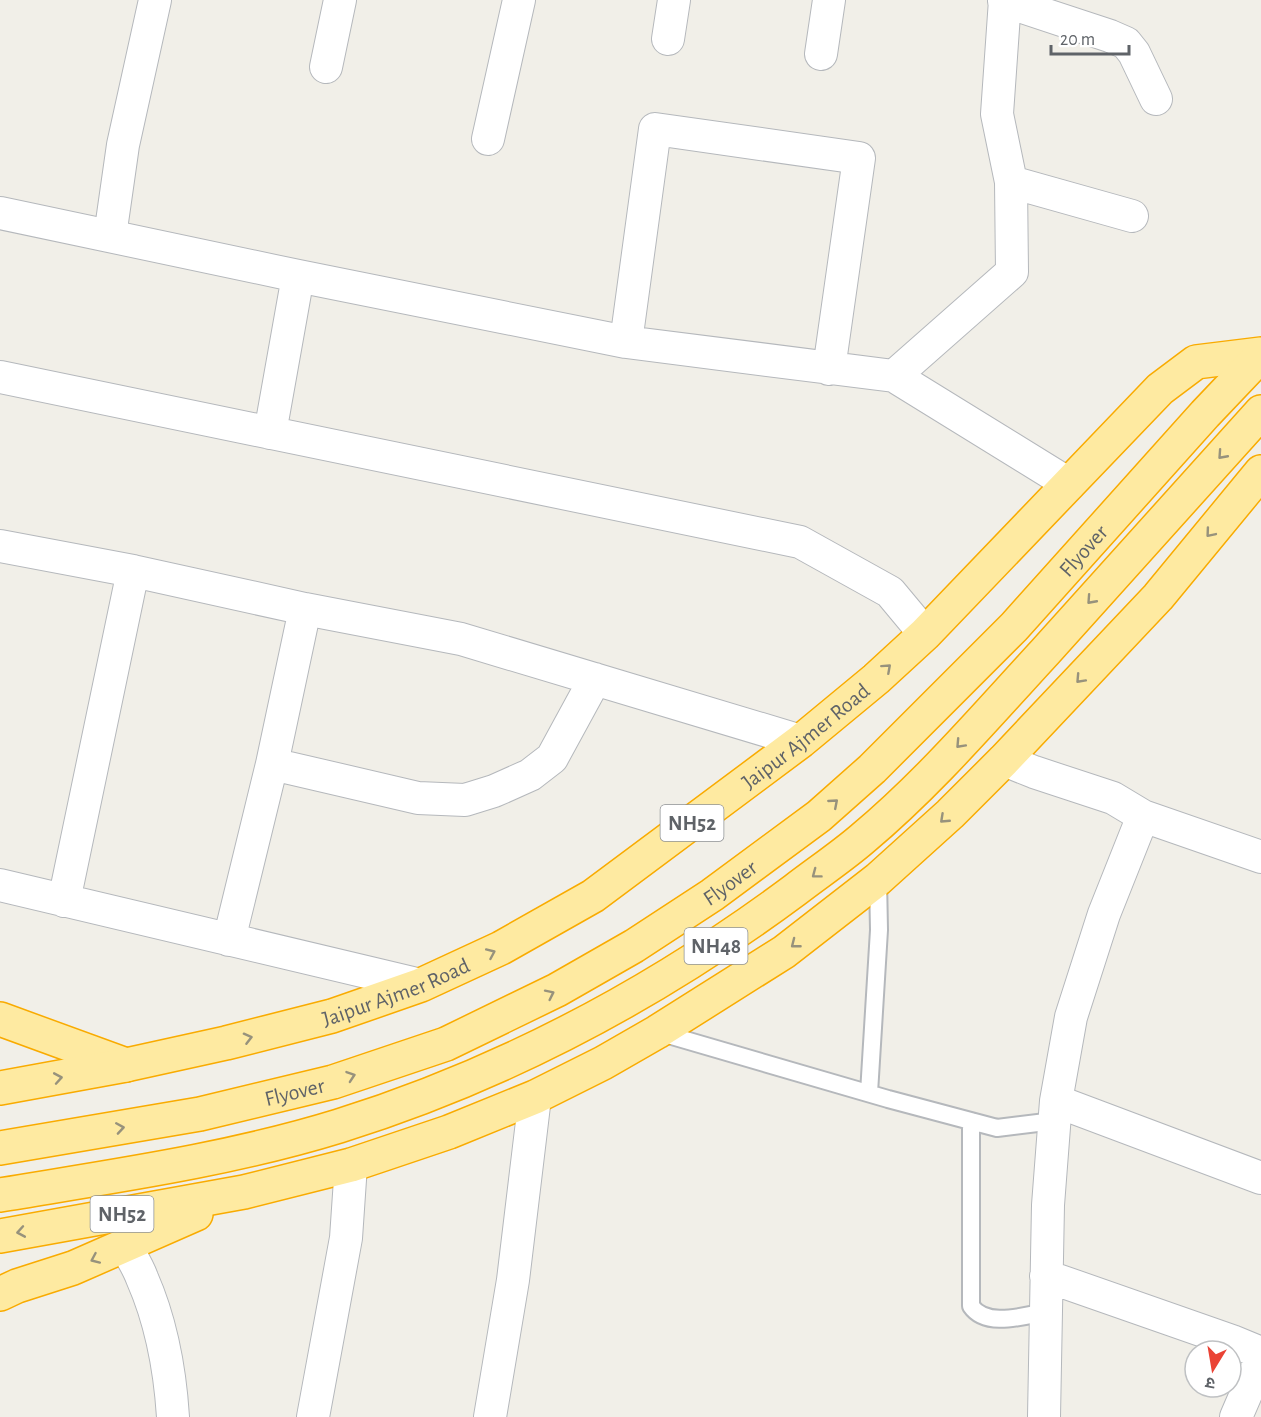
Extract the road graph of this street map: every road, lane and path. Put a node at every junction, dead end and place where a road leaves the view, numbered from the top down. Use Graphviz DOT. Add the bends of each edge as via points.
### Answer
graph roads {
  1 [pos="155,0"];
  2 [pos="340,0"];
  3 [pos="519,0"];
  4 [pos="674,0"];
  5 [pos="829,0"];
  6 [pos="1004,1"];
  7 [pos="668,39"];
  8 [pos="821,54"];
  9 [pos="326,67"];
  10 [pos="1156,99"];
  11 [pos="488,139"];
  12 [pos="1011,182"];
  13 [pos="0,213"];
  14 [pos="1132,216"];
  15 [pos="110,236"];
  16 [pos="298,276"];
  17 [pos="626,342"];
  18 [pos="1261,354"];
  19 [pos="829,369"];
  20 [pos="894,376"];
  21 [pos="0,377"];
  22 [pos="1261,412"];
  23 [pos="270,433"];
  24 [pos="1261,472"];
  25 [pos="1069,484"];
  26 [pos="0,546"];
  27 [pos="133,571"];
  28 [pos="305,609"];
  29 [pos="925,634"];
  30 [pos="595,679"];
  31 [pos="801,741"];
  32 [pos="1004,760"];
  33 [pos="272,764"];
  34 [pos="1143,816"];
  35 [pos="1261,857"];
  36 [pos="878,879"];
  37 [pos="0,885"];
  38 [pos="64,900"];
  39 [pos="229,940"];
  40 [pos="421,984"];
  41 [pos="0,1019"];
  42 [pos="657,1032"];
  43 [pos="126,1065"];
  44 [pos="0,1088"];
  45 [pos="869,1093"];
  46 [pos="536,1097"];
  47 [pos="1055,1111"];
  48 [pos="971,1121"];
  49 [pos="0,1148"];
  50 [pos="351,1165"];
  51 [pos="1261,1178"];
  52 [pos="244,1192"];
  53 [pos="0,1195"];
  54 [pos="0,1236"];
  55 [pos="125,1245"];
  56 [pos="1046,1276"];
  57 [pos="0,1294"];
  58 [pos="1046,1312"];
  59 [pos="1261,1353"];
  60 [pos="1261,1359"];
  61 [pos="173,1417"];
  62 [pos="312,1417"];
  63 [pos="490,1417"];
  64 [pos="1044,1417"];
  65 [pos="1236,1417"];
  1 -- 15 [label="street" via="123,145"];
  2 -- 9 [label="street"];
  3 -- 11 [label="street"];
  4 -- 7 [label="street"];
  5 -- 8 [label="street"];
  6 -- 10 [label="street" via="1126,43"];
  6 -- 12 [label="street" via="997,114"];
  12 -- 14 [label="street"];
  12 -- 20 [label="street" via="1012,272"];
  13 -- 15 [label="street"];
  15 -- 16 [label="street"];
  16 -- 17 [label="street"];
  16 -- 23 [label="street"];
  17 -- 19 [label="street"];
  17 -- 19 [label="street" via="655,129 860,158"];
  18 -- 25 [label="highway, Jaipur Ajmer Road / NH52" via="1196,362 1160,389"];
  49 -- 18 [label="highway, Flyover / NH48, one-way" via="200,1114 333,1082 446,1044 557,990 634,946 819,816 872,769 1014,627"];
  19 -- 20 [label="street"];
  20 -- 25 [label="street"];
  21 -- 23 [label="street"];
  22 -- 53 [label="highway, Flyover / NH48, one-way" via="917,790 860,841 738,932 648,989 542,1046 441,1091 337,1127 233,1154"];
  23 -- 29 [label="street" via="800,542 890,592"];
  24 -- 32 [label="highway, NH52, one-way" via="1158,597"];
  25 -- 29 [label="highway, Jaipur Ajmer Road / NH52"];
  26 -- 27 [label="street"];
  27 -- 28 [label="street"];
  27 -- 38 [label="street"];
  28 -- 30 [label="street" via="461,639"];
  28 -- 33 [label="street"];
  31 -- 29 [label="highway, Jaipur Ajmer Road / NH52, one-way"];
  30 -- 31 [label="street"];
  30 -- 33 [label="street" via="552,758 530,775 465,800 418,798"];
  40 -- 31 [label="highway, Jaipur Ajmer Road / NH52, one-way" via="501,948 593,896"];
  32 -- 34 [label="street" via="1113,798"];
  32 -- 36 [label="highway, NH52, one-way"];
  33 -- 39 [label="street"];
  34 -- 35 [label="street"];
  34 -- 47 [label="street" via="1104,914 1071,1017"];
  36 -- 42 [label="highway, NH52, one-way" via="784,952"];
  36 -- 45 [label="lane"];
  37 -- 38 [label="street"];
  38 -- 39 [label="street"];
  39 -- 40 [label="street"];
  43 -- 40 [label="highway, Jaipur Ajmer Road / NH52, one-way" via="332,1016"];
  41 -- 43 [label="highway"];
  42 -- 45 [label="lane"];
  42 -- 46 [label="highway, NH52"];
  44 -- 43 [label="highway, Jaipur Ajmer Road / NH52, one-way"];
  45 -- 48 [label="lane"];
  46 -- 50 [label="highway, NH52"];
  46 -- 63 [label="street" via="513,1280"];
  47 -- 48 [label="lane" via="997,1128"];
  47 -- 51 [label="street"];
  47 -- 56 [label="street"];
  48 -- 58 [label="lane" via="970,1306 986,1318"];
  50 -- 52 [label="highway, NH52"];
  50 -- 62 [label="street" via="346,1238"];
  52 -- 54 [label="highway, NH52, one-way"];
  52 -- 55 [label="highway"];
  55 -- 57 [label="highway, one-way"];
  55 -- 61 [label="street" via="143,1278 163,1341"];
  56 -- 58 [label="street"];
  56 -- 59 [label="street"];
  58 -- 64 [label="street"];
  60 -- 65 [label="street"];
}
